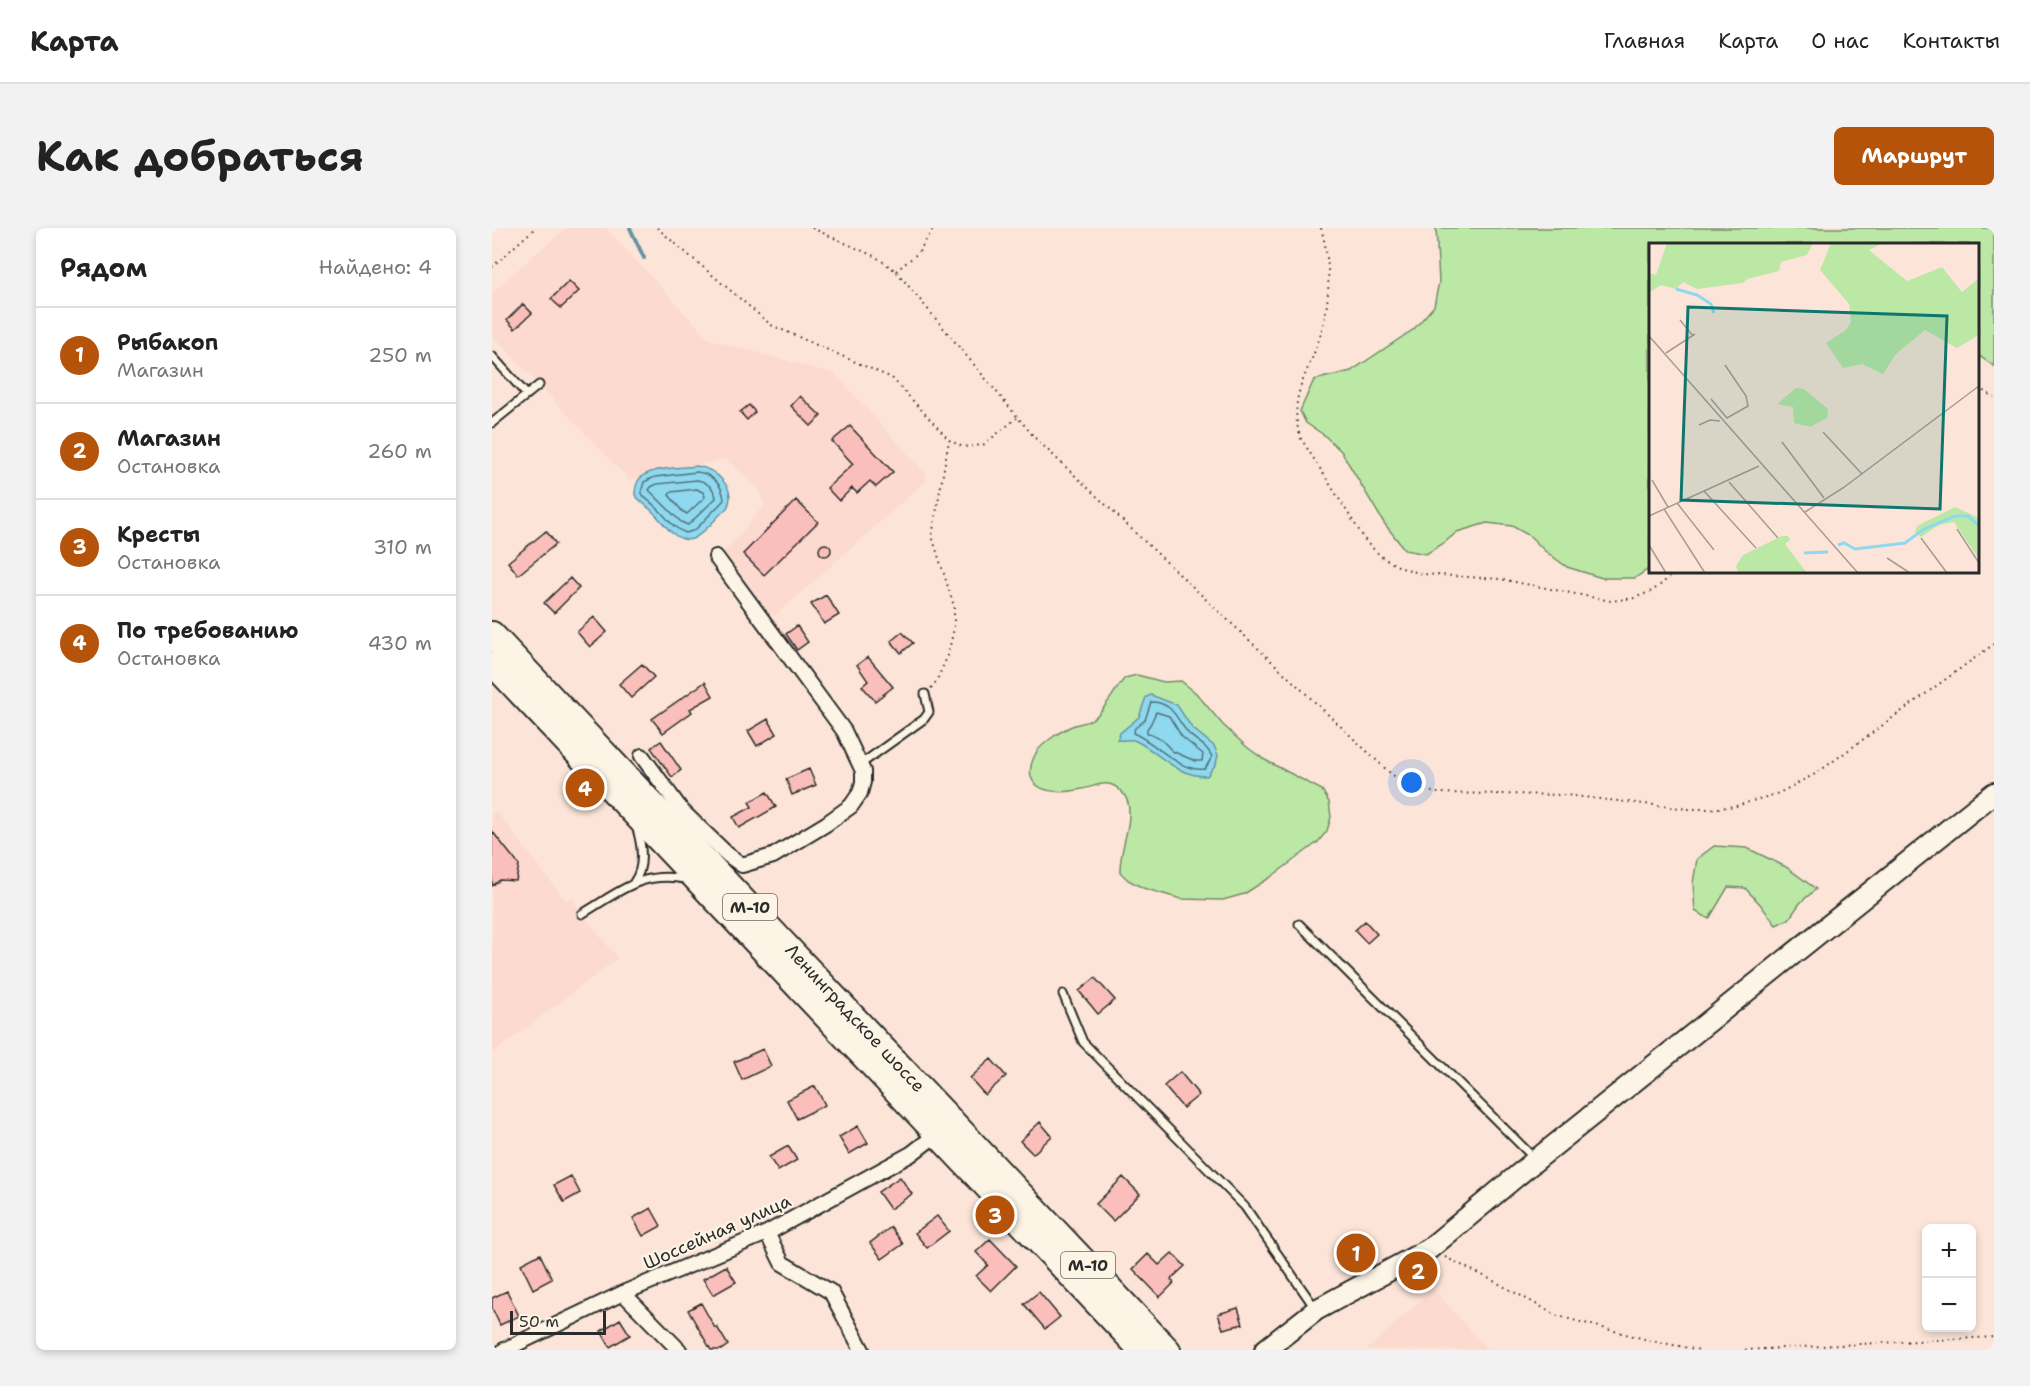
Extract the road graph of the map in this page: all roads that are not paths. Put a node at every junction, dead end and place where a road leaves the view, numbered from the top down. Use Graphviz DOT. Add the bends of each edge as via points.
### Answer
graph roads {
  1 [pos="492,356"];
  2 [pos="539,385"];
  3 [pos="526,395"];
  4 [pos="492,423"];
  5 [pos="716,557"];
  6 [pos="492,634"];
  7 [pos="492,663"];
  8 [pos="926,694"];
  9 [pos="642,756"];
  10 [pos="861,764"];
  11 [pos="1994,793"];
  12 [pos="628,807"];
  13 [pos="675,816"];
  14 [pos="699,882"];
  15 [pos="632,884"];
  16 [pos="582,914"];
  17 [pos="1299,924"];
  18 [pos="1063,994"];
  19 [pos="937,1134"];
  20 [pos="1536,1160"];
  21 [pos="767,1233"];
  22 [pos="623,1293"];
  23 [pos="1316,1310"];
  24 [pos="504,1350"];
  25 [pos="679,1350"];
  26 [pos="862,1350"];
  27 [pos="1141,1350"];
  28 [pos="1168,1350"];
  29 [pos="1265,1350"];
  1 -- 3 [label="lane"];
  2 -- 3 [label="lane"];
  3 -- 4 [label="lane"];
  5 -- 10 [label="street" via="844,731"];
  6 -- 13 [label="highway, Ленинградское шоссе / М-10"];
  7 -- 12 [label="highway, Ленинградское шоссе / М-10"];
  8 -- 10 [label="lane" via="929,712 924,719"];
  9 -- 13 [label="street"];
  10 -- 13 [label="street" via="863,782 851,806 773,856 742,865"];
  11 -- 20 [label="street"];
  12 -- 14 [label="highway, Ленинградское шоссе / М-10"];
  12 -- 15 [label="lane" via="641,848 640,871"];
  13 -- 28 [label="highway, Ленинградское шоссе / М-10"];
  14 -- 15 [label="lane" via="659,876"];
  14 -- 19 [label="highway, Ленинградское шоссе / М-10"];
  15 -- 16 [label="lane"];
  17 -- 20 [label="lane"];
  18 -- 23 [label="lane" via="1083,1042 1245,1207"];
  19 -- 21 [label="street, Шоссейная улица" via="911,1154"];
  19 -- 27 [label="highway, Ленинградское шоссе / М-10"];
  20 -- 23 [label="street" via="1429,1249"];
  21 -- 22 [label="street, Шоссейная улица"];
  21 -- 26 [label="street" via="782,1263 831,1292"];
  22 -- 24 [label="street, Шоссейная улица"];
  22 -- 25 [label="street"];
  23 -- 29 [label="street"];
}
